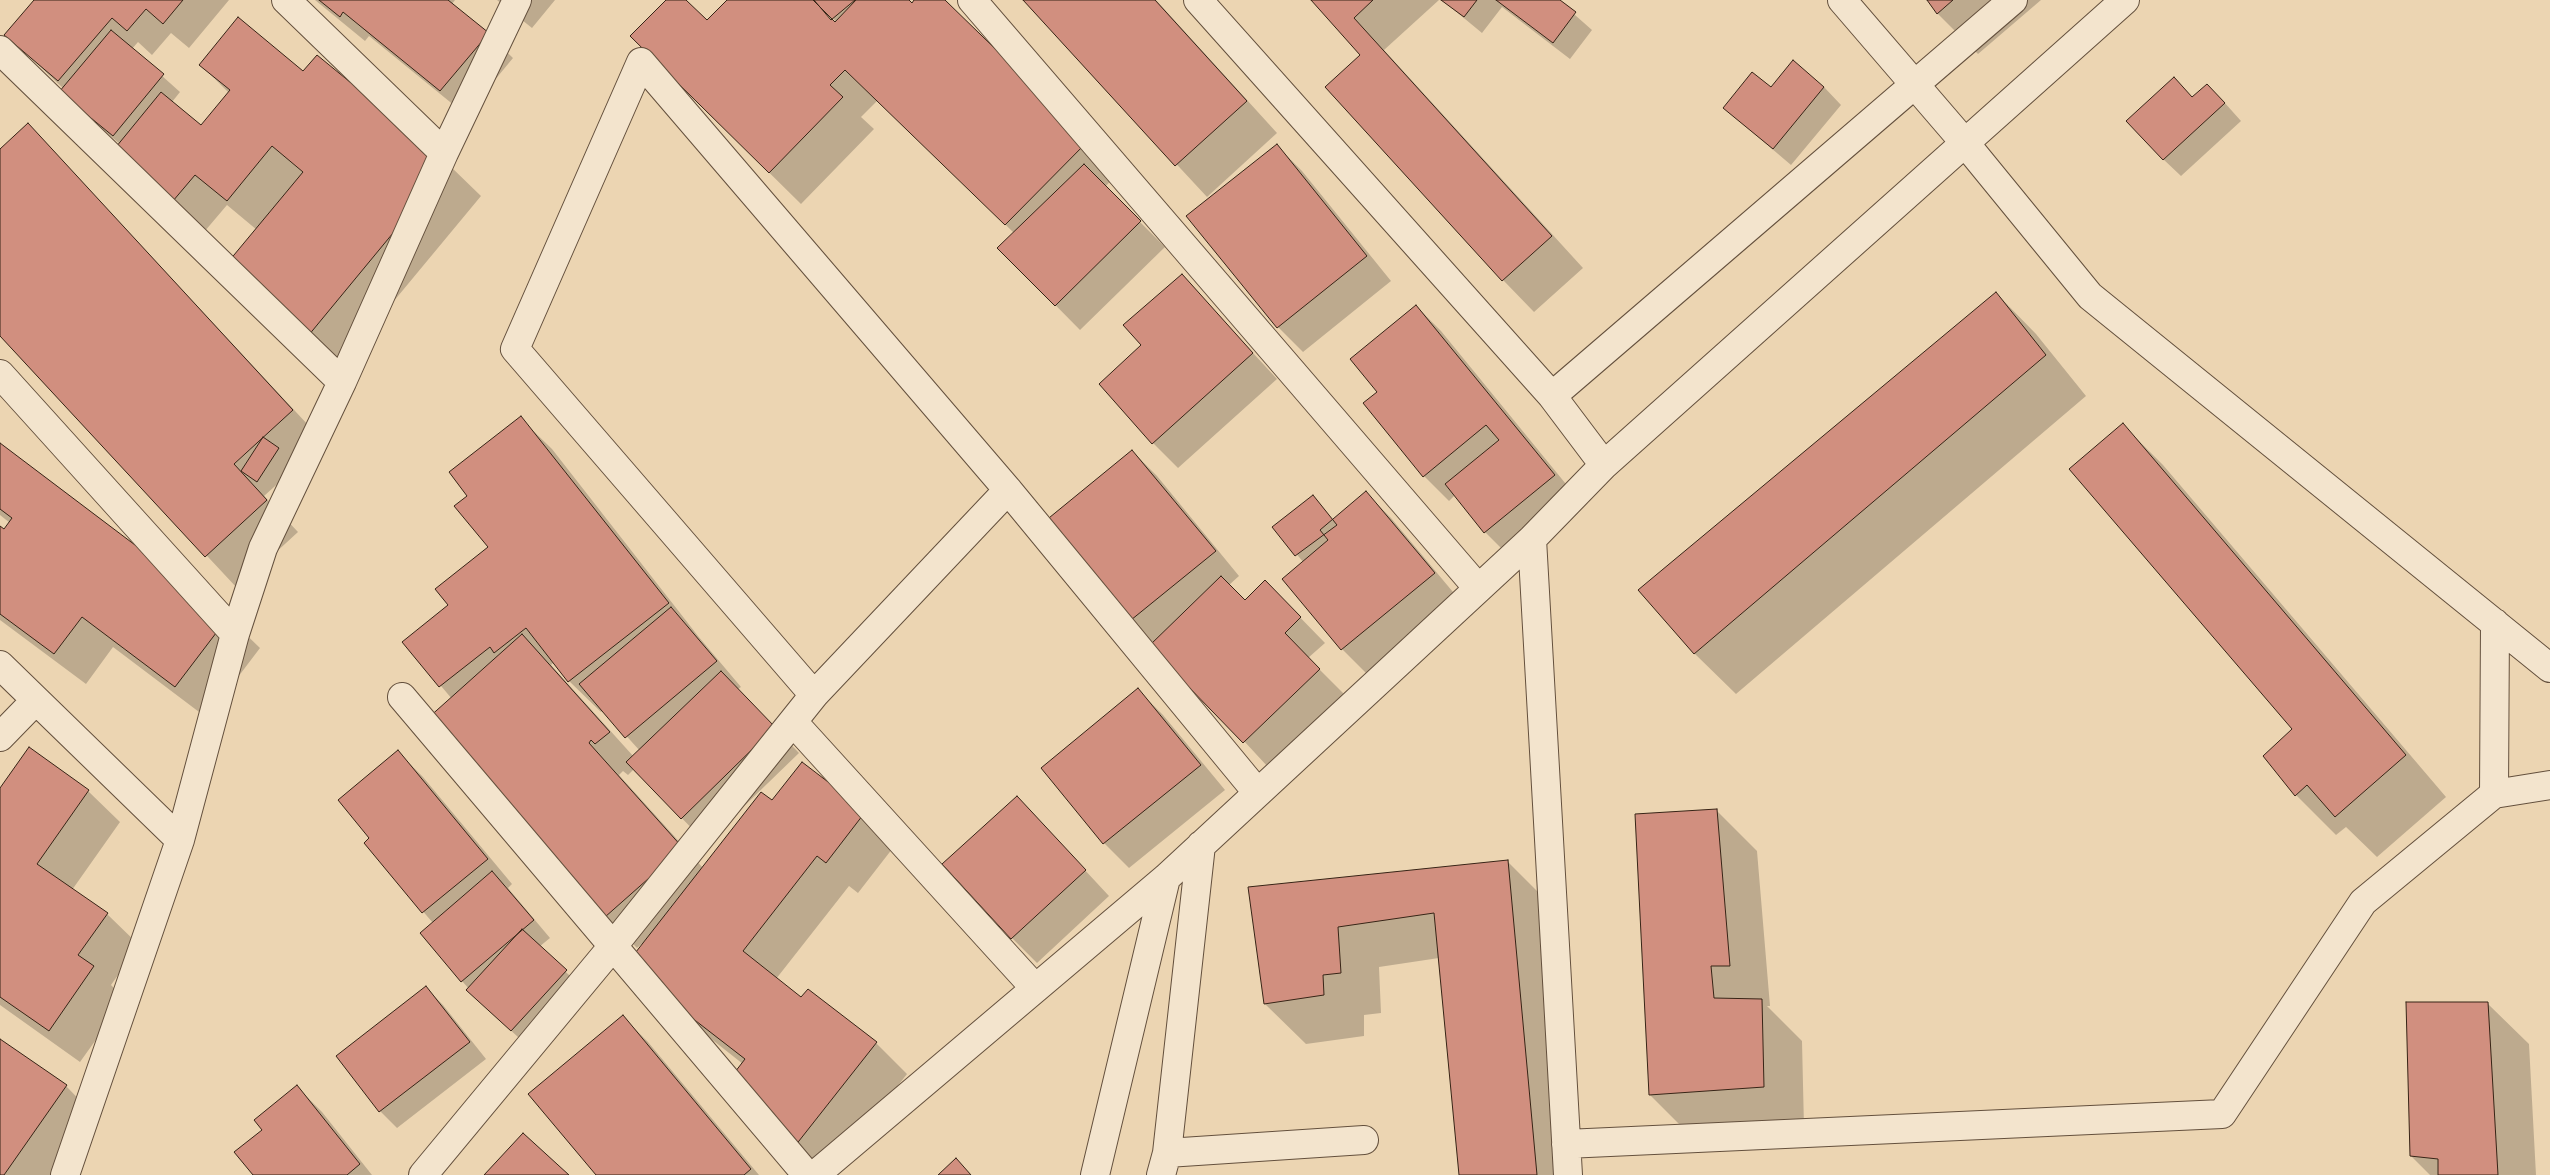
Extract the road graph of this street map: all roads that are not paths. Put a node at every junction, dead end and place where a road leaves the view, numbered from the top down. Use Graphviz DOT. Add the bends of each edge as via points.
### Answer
graph roads {
  1 [pos="286,0"];
  2 [pos="517,0"];
  3 [pos="972,0"];
  4 [pos="1198,0"];
  5 [pos="1842,0"];
  6 [pos="2013,0"];
  7 [pos="2124,0"];
  8 [pos="0,50"];
  9 [pos="1914,85"];
  10 [pos="1965,143"];
  11 [pos="444,153"];
  12 [pos="0,374"];
  13 [pos="342,382"];
  14 [pos="1552,396"];
  15 [pos="1604,465"];
  16 [pos="1008,490"];
  17 [pos="1532,538"];
  18 [pos="1478,588"];
  19 [pos="2495,623"];
  20 [pos="235,634"];
  21 [pos="0,665"];
  22 [pos="2550,668"];
  23 [pos="814,695"];
  24 [pos="402,697"];
  25 [pos="36,700"];
  26 [pos="792,722"];
  27 [pos="0,736"];
  28 [pos="2550,784"];
  29 [pos="1257,792"];
  30 [pos="2494,794"];
  31 [pos="180,840"];
  32 [pos="1201,845"];
  33 [pos="1166,878"];
  34 [pos="613,946"];
  35 [pos="1035,988"];
  36 [pos="1364,1140"];
  37 [pos="1566,1144"];
  38 [pos="1164,1164"];
  39 [pos="65,1175"];
  40 [pos="423,1175"];
  41 [pos="807,1175"];
  42 [pos="815,1175"];
  43 [pos="1096,1175"];
  44 [pos="1568,1175"];
  1 -- 11 [label="street"];
  2 -- 11 [label="street"];
  3 -- 18 [label="street"];
  4 -- 14 [label="street"];
  5 -- 9 [label="street"];
  6 -- 9 [label="street"];
  7 -- 10 [label="street"];
  8 -- 13 [label="street"];
  9 -- 10 [label="street"];
  9 -- 14 [label="street"];
  10 -- 15 [label="street"];
  10 -- 19 [label="street" via="2090,296"];
  11 -- 13 [label="street"];
  12 -- 20 [label="street"];
  13 -- 20 [label="street" via="263,548"];
  14 -- 15 [label="street"];
  15 -- 17 [label="street"];
  16 -- 23 [label="street"];
  16 -- 23 [label="street" via="641,62 515,349"];
  16 -- 29 [label="street"];
  17 -- 18 [label="street"];
  17 -- 37 [label="street"];
  18 -- 29 [label="street"];
  19 -- 22 [label="street"];
  19 -- 30 [label="street"];
  20 -- 31 [label="street"];
  21 -- 25 [label="street"];
  23 -- 26 [label="street"];
  24 -- 34 [label="street"];
  25 -- 27 [label="street"];
  25 -- 31 [label="street"];
  26 -- 34 [label="street"];
  26 -- 35 [label="street"];
  28 -- 30 [label="street"];
  29 -- 32 [label="street"];
  30 -- 37 [label="street" via="2363,902 2222,1114"];
  31 -- 39 [label="street"];
  32 -- 33 [label="street"];
  32 -- 38 [label="street"];
  33 -- 35 [label="street"];
  33 -- 43 [label="street"];
  34 -- 40 [label="street"];
  34 -- 41 [label="street"];
  35 -- 42 [label="street"];
  36 -- 38 [label="street"];
  37 -- 44 [label="street"];
}
